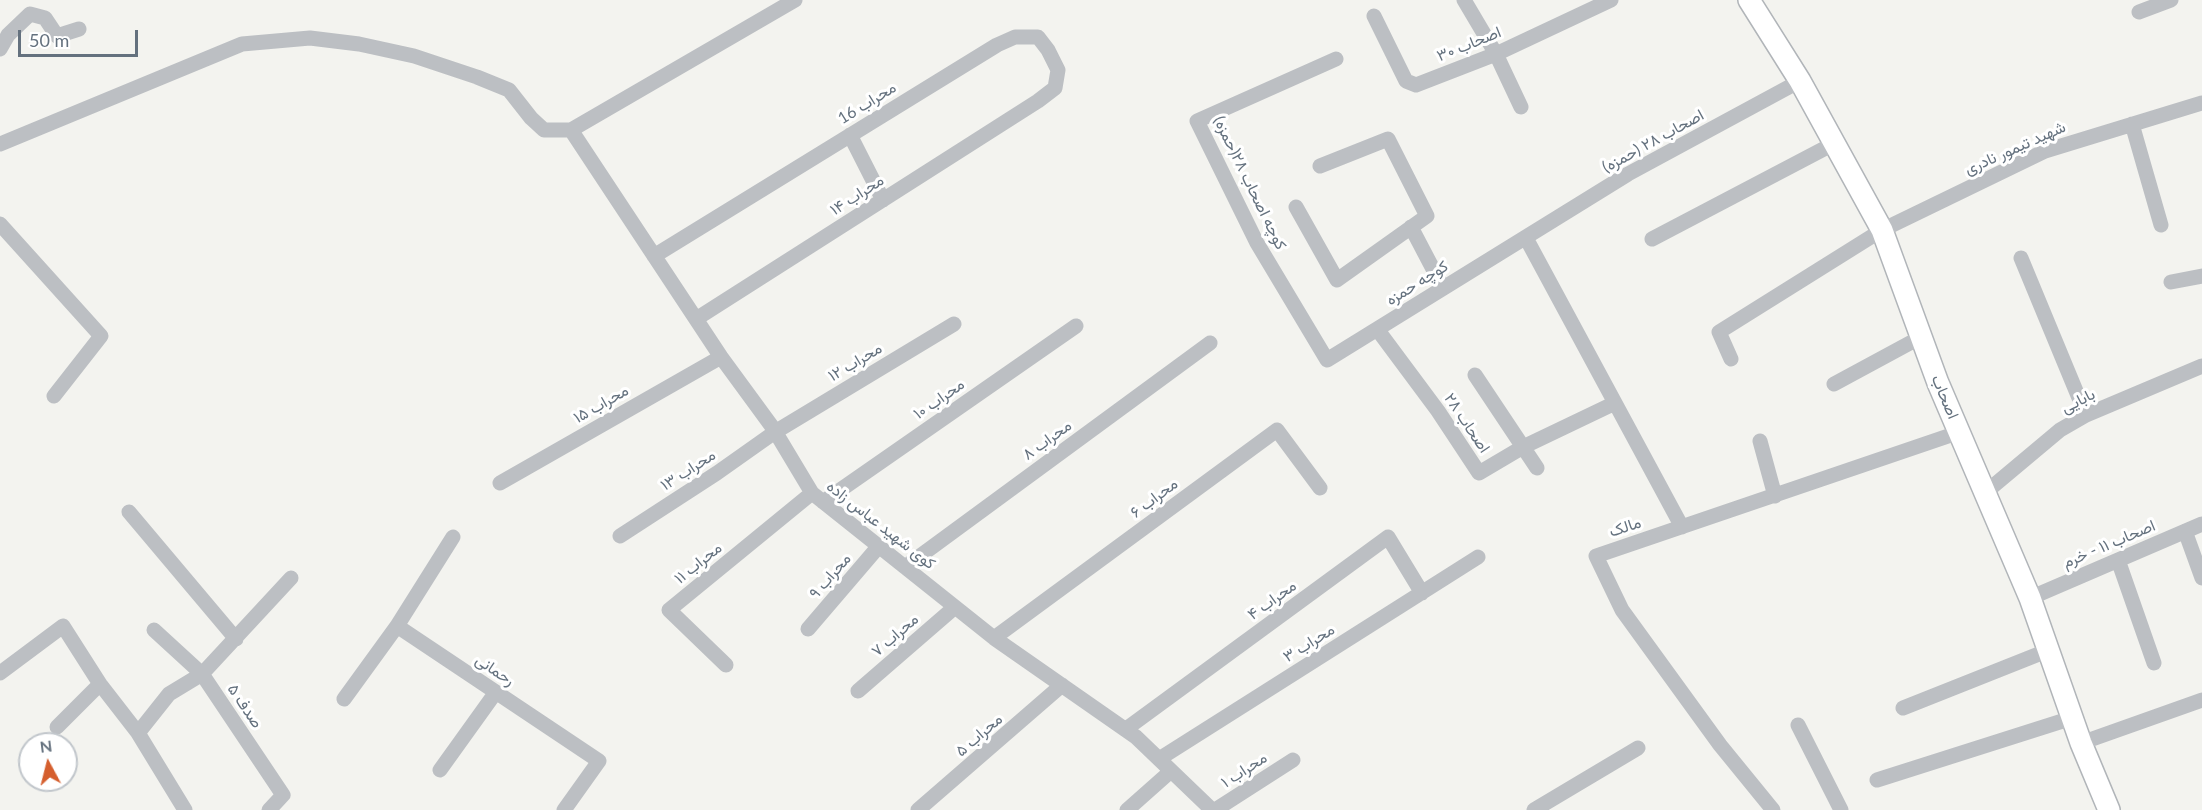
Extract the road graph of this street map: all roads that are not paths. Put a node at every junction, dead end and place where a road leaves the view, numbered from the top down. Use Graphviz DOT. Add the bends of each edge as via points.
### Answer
graph roads {
  1 [pos="795,0"];
  2 [pos="1464,0"];
  3 [pos="1611,0"];
  4 [pos="1749,0"];
  5 [pos="2171,0"];
  6 [pos="2139,12"];
  7 [pos="1374,16"];
  8 [pos="79,29"];
  9 [pos="4,31"];
  10 [pos="0,49"];
  11 [pos="1496,54"];
  12 [pos="1336,59"];
  13 [pos="1800,81"];
  14 [pos="1038,101"];
  15 [pos="2202,103"];
  16 [pos="1521,107"];
  17 [pos="2132,124"];
  18 [pos="571,130"];
  19 [pos="850,135"];
  20 [pos="1835,143"];
  21 [pos="0,144"];
  22 [pos="1320,166"];
  23 [pos="884,200"];
  24 [pos="1296,207"];
  25 [pos="0,224"];
  26 [pos="2161,225"];
  27 [pos="1411,227"];
  28 [pos="1882,230"];
  29 [pos="1526,238"];
  30 [pos="1652,239"];
  31 [pos="654,256"];
  32 [pos="2020,258"];
  33 [pos="2202,276"];
  34 [pos="2171,282"];
  35 [pos="1443,288"];
  36 [pos="696,319"];
  37 [pos="954,324"];
  38 [pos="1076,326"];
  39 [pos="1377,329"];
  40 [pos="1921,338"];
  41 [pos="1209,343"];
  42 [pos="721,357"];
  43 [pos="1731,359"];
  44 [pos="1327,360"];
  45 [pos="2202,366"];
  46 [pos="1475,375"];
  47 [pos="1834,384"];
  48 [pos="54,396"];
  49 [pos="1615,403"];
  50 [pos="2086,415"];
  51 [pos="775,432"];
  52 [pos="1960,432"];
  53 [pos="1760,441"];
  54 [pos="1523,447"];
  55 [pos="1537,468"];
  56 [pos="500,483"];
  57 [pos="1320,488"];
  58 [pos="1986,492"];
  59 [pos="1775,496"];
  60 [pos="817,498"];
  61 [pos="129,512"];
  62 [pos="2202,524"];
  63 [pos="1682,527"];
  64 [pos="2186,531"];
  65 [pos="620,536"];
  66 [pos="453,537"];
  67 [pos="879,546"];
  68 [pos="1478,557"];
  69 [pos="2118,560"];
  70 [pos="905,567"];
  71 [pos="291,578"];
  72 [pos="2202,578"];
  73 [pos="1422,592"];
  74 [pos="2030,598"];
  75 [pos="955,607"];
  76 [pos="397,626"];
  77 [pos="808,629"];
  78 [pos="154,630"];
  79 [pos="994,638"];
  80 [pos="236,639"];
  81 [pos="2049,650"];
  82 [pos="2154,663"];
  83 [pos="726,665"];
  84 [pos="0,673"];
  85 [pos="202,674"];
  86 [pos="100,684"];
  87 [pos="1062,685"];
  88 [pos="858,691"];
  89 [pos="496,692"];
  90 [pos="344,699"];
  91 [pos="2202,700"];
  92 [pos="1903,708"];
  93 [pos="2073,718"];
  94 [pos="1797,725"];
  95 [pos="57,727"];
  96 [pos="1126,729"];
  97 [pos="138,733"];
  98 [pos="2081,743"];
  99 [pos="1638,748"];
  100 [pos="1160,759"];
  101 [pos="1293,760"];
  102 [pos="440,770"];
  103 [pos="1171,771"];
  104 [pos="1876,780"];
  105 [pos="185,810"];
  106 [pos="269,810"];
  107 [pos="564,810"];
  108 [pos="918,810"];
  109 [pos="1127,810"];
  110 [pos="1214,810"];
  111 [pos="1534,810"];
  112 [pos="1773,810"];
  113 [pos="1841,810"];
  114 [pos="2109,810"];
  1 -- 18 [label="street"];
  2 -- 11 [label="street"];
  3 -- 11 [label="street, اصحاب ۳۰"];
  4 -- 13 [label="main road, اصحاب"];
  5 -- 6 [label="street"];
  7 -- 11 [label="street, اصحاب ۳۰" via="1411,84"];
  8 -- 9 [label="street" via="57,36 45,18 30,14"];
  9 -- 10 [label="street"];
  11 -- 16 [label="street"];
  12 -- 44 [label="street, کوچه اصحاب ۲۸(حمزه)" via="1197,121 1257,243"];
  13 -- 20 [label="main road, اصحاب"];
  13 -- 29 [label="street, اصحاب ۲۸ (حمزه)" via="1628,174"];
  14 -- 19 [label="street, محراب 16" via="1055,88 1058,70 1038,37 1015,37"];
  14 -- 23 [label="street, محراب ۱۴"];
  15 -- 17 [label="street, شهید تیمور نادری"];
  17 -- 26 [label="street"];
  17 -- 28 [label="street, شهید تیمور نادری" via="2044,151"];
  18 -- 21 [label="street" via="543,130 508,90 477,77 414,56 310,38 242,44"];
  18 -- 31 [label="street, کوی شهید عباس زاده"];
  19 -- 23 [label="street"];
  19 -- 31 [label="street, محراب 16"];
  20 -- 28 [label="main road, اصحاب"];
  20 -- 30 [label="street"];
  22 -- 27 [label="street" via="1388,139 1427,216"];
  23 -- 36 [label="street, محراب ۱۴"];
  24 -- 27 [label="street" via="1337,280"];
  25 -- 48 [label="street" via="101,336"];
  27 -- 35 [label="street"];
  28 -- 40 [label="main road, اصحاب"];
  28 -- 43 [label="street, شهید تیمور نادری" via="1719,332"];
  29 -- 35 [label="street, کوچه حمزه"];
  29 -- 49 [label="street"];
  31 -- 36 [label="street, کوی شهید عباس زاده"];
  32 -- 50 [label="street"];
  33 -- 34 [label="street"];
  35 -- 39 [label="street, کوچه حمزه"];
  36 -- 42 [label="street, کوی شهید عباس زاده"];
  37 -- 51 [label="street, محراب ۱۲"];
  38 -- 60 [label="street, محراب ۱۰"];
  39 -- 44 [label="street, کوچه حمزه"];
  39 -- 54 [label="street, اصحاب ۲۸" via="1479,473"];
  40 -- 47 [label="street"];
  40 -- 52 [label="main road, اصحاب"];
  41 -- 70 [label="street, محراب ۸"];
  42 -- 51 [label="street, کوی شهید عباس زاده"];
  42 -- 56 [label="street, محراب ۱۵"];
  45 -- 50 [label="street, بابایی"];
  46 -- 54 [label="street"];
  49 -- 54 [label="street, اصحاب ۲۸"];
  49 -- 63 [label="street"];
  50 -- 58 [label="street, بابایی" via="2061,430"];
  51 -- 60 [label="street, کوی شهید عباس زاده"];
  51 -- 65 [label="street, محراب ۱۳"];
  52 -- 58 [label="main road, اصحاب"];
  52 -- 59 [label="street, مالک"];
  53 -- 59 [label="street"];
  54 -- 55 [label="street"];
  57 -- 79 [label="street, محراب ۶" via="1277,430"];
  58 -- 74 [label="main road, اصحاب"];
  59 -- 63 [label="street, مالک"];
  60 -- 67 [label="street, کوی شهید عباس زاده"];
  60 -- 83 [label="street, محراب ۱۱" via="669,610"];
  61 -- 80 [label="street"];
  62 -- 64 [label="street, اصحاب ۱۱ - خرم"];
  63 -- 112 [label="street, مالک" via="1596,556 1622,610 1720,745"];
  64 -- 69 [label="street, اصحاب ۱۱ - خرم"];
  64 -- 72 [label="street"];
  66 -- 76 [label="street"];
  67 -- 70 [label="street, کوی شهید عباس زاده"];
  67 -- 77 [label="street, محراب ۹"];
  68 -- 73 [label="street, محراب ۳"];
  69 -- 74 [label="street, اصحاب ۱۱ - خرم"];
  69 -- 82 [label="street"];
  70 -- 75 [label="street, کوی شهید عباس زاده"];
  71 -- 80 [label="street"];
  73 -- 96 [label="street, محراب ۴" via="1388,537"];
  73 -- 100 [label="street, محراب ۳"];
  74 -- 81 [label="main road, اصحاب"];
  75 -- 79 [label="street, کوی شهید عباس زاده"];
  75 -- 88 [label="street, محراب ۷"];
  76 -- 89 [label="street, رحمانی"];
  76 -- 90 [label="street"];
  78 -- 85 [label="street, صدف ۵"];
  79 -- 87 [label="street, کوی شهید عباس زاده"];
  80 -- 85 [label="street"];
  81 -- 92 [label="street"];
  81 -- 93 [label="main road, اصحاب"];
  84 -- 86 [label="street" via="63,626"];
  85 -- 97 [label="street" via="169,694"];
  85 -- 106 [label="street, صدف ۵" via="283,795"];
  86 -- 95 [label="street"];
  86 -- 97 [label="street"];
  87 -- 96 [label="street, کوی شهید عباس زاده"];
  87 -- 108 [label="street, محراب ۵"];
  89 -- 102 [label="street"];
  89 -- 107 [label="street, رحمانی" via="599,761"];
  91 -- 98 [label="street"];
  93 -- 98 [label="main road, اصحاب"];
  93 -- 104 [label="street"];
  94 -- 113 [label="street"];
  96 -- 100 [label="street, کوی شهید عباس زاده"];
  97 -- 105 [label="street"];
  98 -- 114 [label="main road, اصحاب"];
  99 -- 111 [label="street"];
  100 -- 103 [label="street, کوی شهید عباس زاده"];
  101 -- 110 [label="street, محراب ۱"];
  103 -- 109 [label="street"];
  103 -- 110 [label="street, کوی شهید عباس زاده"];
}
